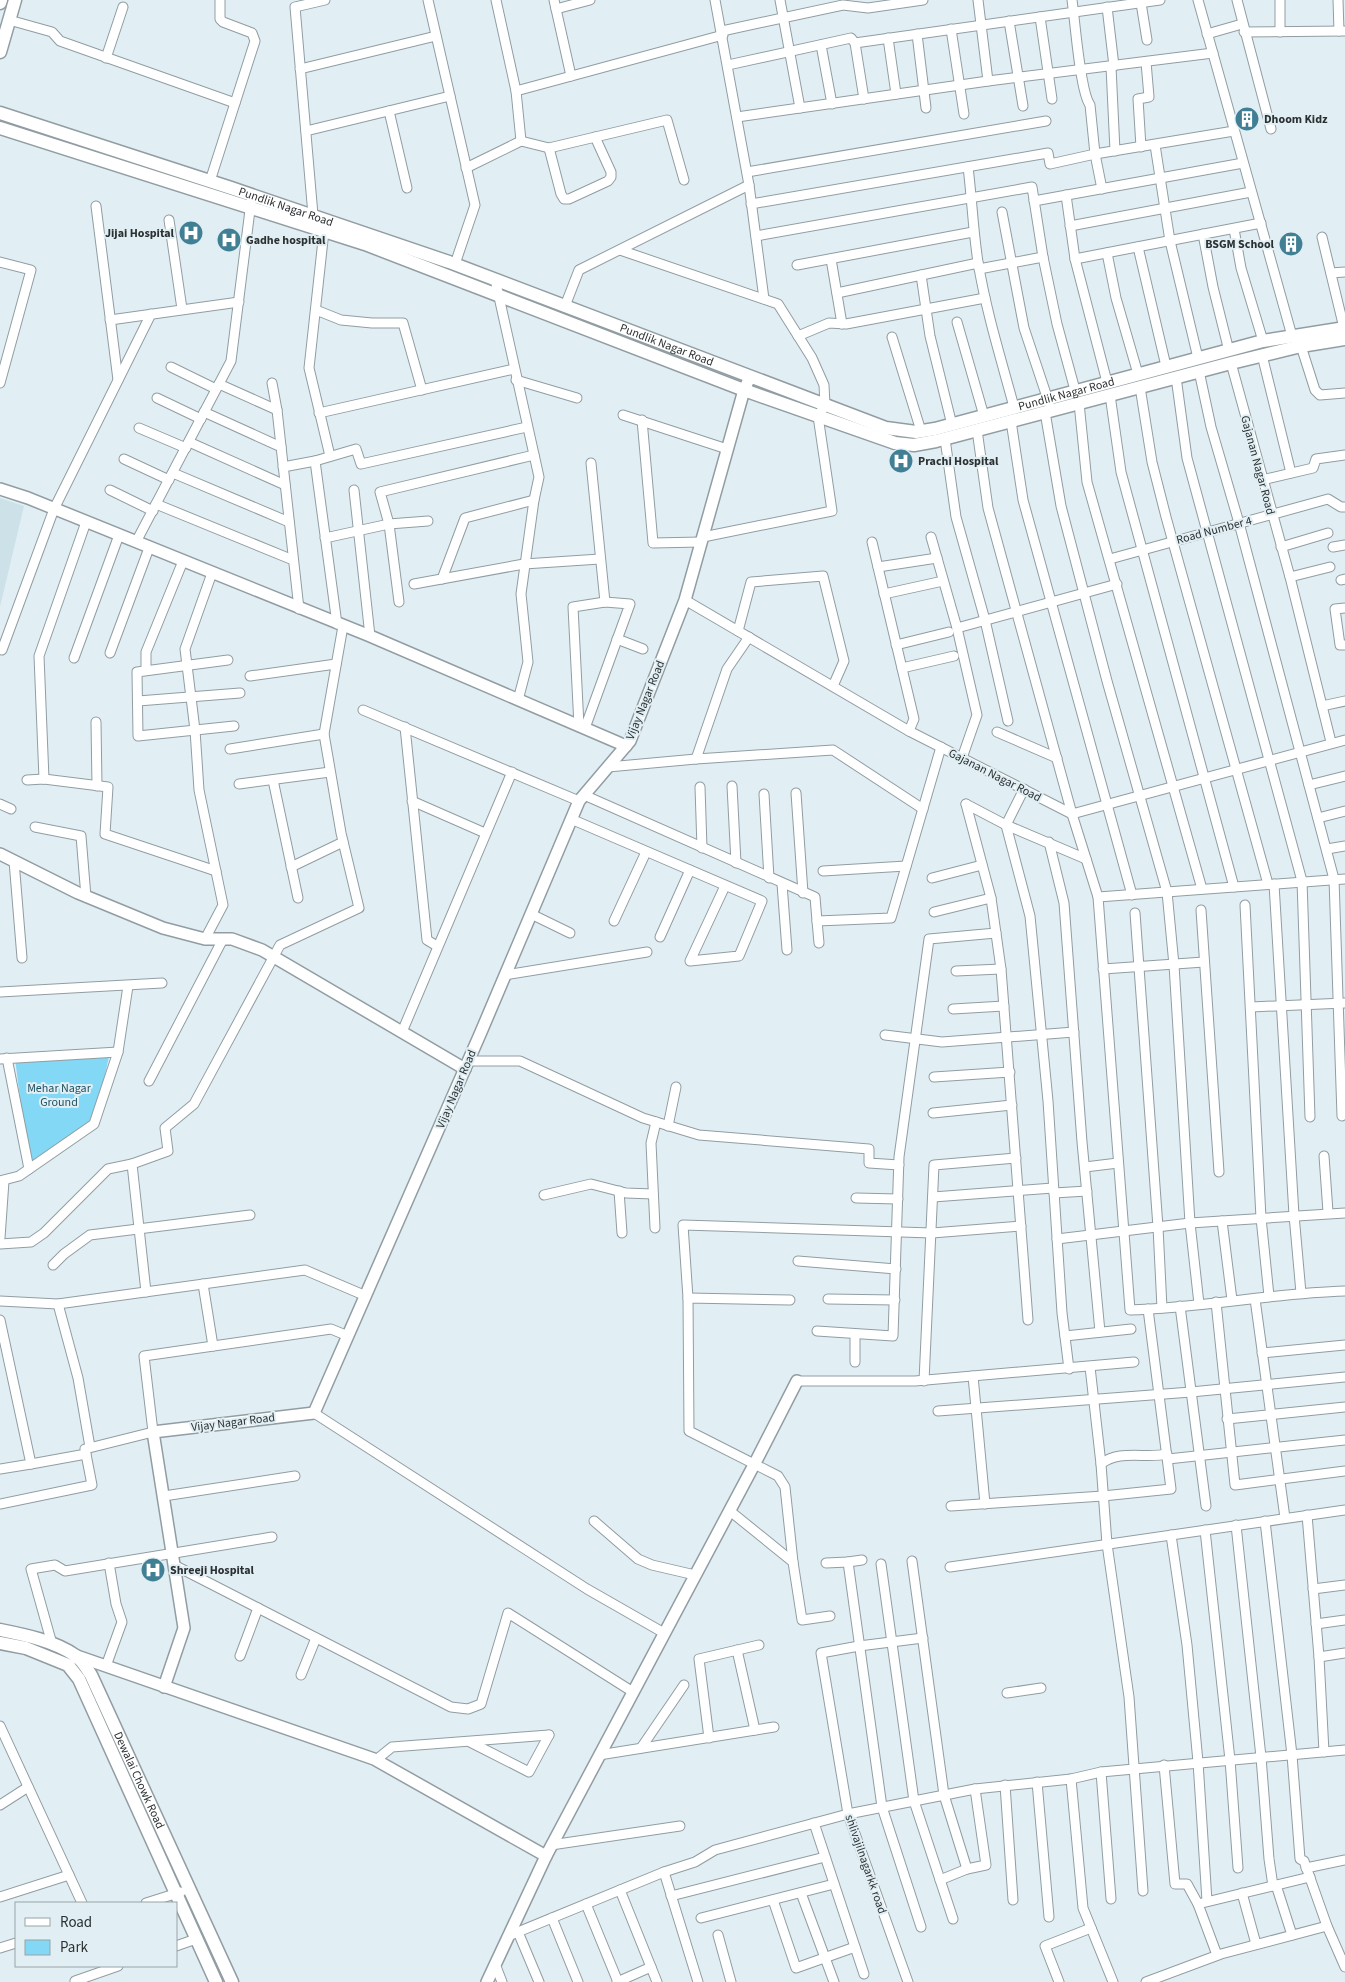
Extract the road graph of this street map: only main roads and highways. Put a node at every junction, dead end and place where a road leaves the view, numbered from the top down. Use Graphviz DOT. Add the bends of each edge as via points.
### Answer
graph roads {
  1 [pos="15,0"];
  2 [pos="0,52"];
  3 [pos="0,112"];
  4 [pos="0,128"];
  5 [pos="114,150"];
  6 [pos="110,163"];
  7 [pos="252,201"];
  8 [pos="311,221"];
  9 [pos="1345,332"];
  10 [pos="1230,357"];
  11 [pos="1198,365"];
  12 [pos="1139,380"];
  13 [pos="1048,407"];
  14 [pos="821,411"];
  15 [pos="0,1630"];
  16 [pos="0,1644"];
  17 [pos="72,1661"];
  18 [pos="216,1982"];
  19 [pos="232,1982"];
  1 -- 2 [label="main road"];
  3 -- 5 [label="main road, Pundlik Nagar Road"];
  4 -- 6 [label="main road, Pundlik Nagar Road"];
  5 -- 6 [label="main road"];
  5 -- 7 [label="main road, Pundlik Nagar Road" via="210,181"];
  6 -- 7 [label="main road, Pundlik Nagar Road"];
  7 -- 8 [label="main road, Pundlik Nagar Road"];
  8 -- 14 [label="main road, Pundlik Nagar Road" via="455,264 750,377"];
  8 -- 14 [label="main road, Pundlik Nagar Road" via="324,231 498,294 744,390"];
  9 -- 10 [label="main road, Pundlik Nagar Road" via="1262,355"];
  9 -- 10 [label="main road, Pundlik Nagar Road" via="1263,342"];
  10 -- 11 [label="main road, Pundlik Nagar Road"];
  11 -- 12 [label="main road, Pundlik Nagar Road" via="1176,377"];
  11 -- 12 [label="main road, Pundlik Nagar Road" via="1166,366"];
  12 -- 13 [label="main road, Pundlik Nagar Road" via="1110,395"];
  12 -- 13 [label="main road, Pundlik Nagar Road" via="1107,382 1075,390"];
  13 -- 14 [label="main road, Pundlik Nagar Road" via="1014,407 916,432 886,428"];
  13 -- 14 [label="main road, Pundlik Nagar Road" via="1010,421 914,445 895,443"];
  15 -- 17 [label="main road, Dewalai Chowk Road" via="52,1644"];
  16 -- 17 [label="main road"];
  17 -- 18 [label="main road, Dewalai Chowk Road"];
  17 -- 19 [label="main road, Dewalai Chowk Road" via="91,1675 106,1705"];
}
